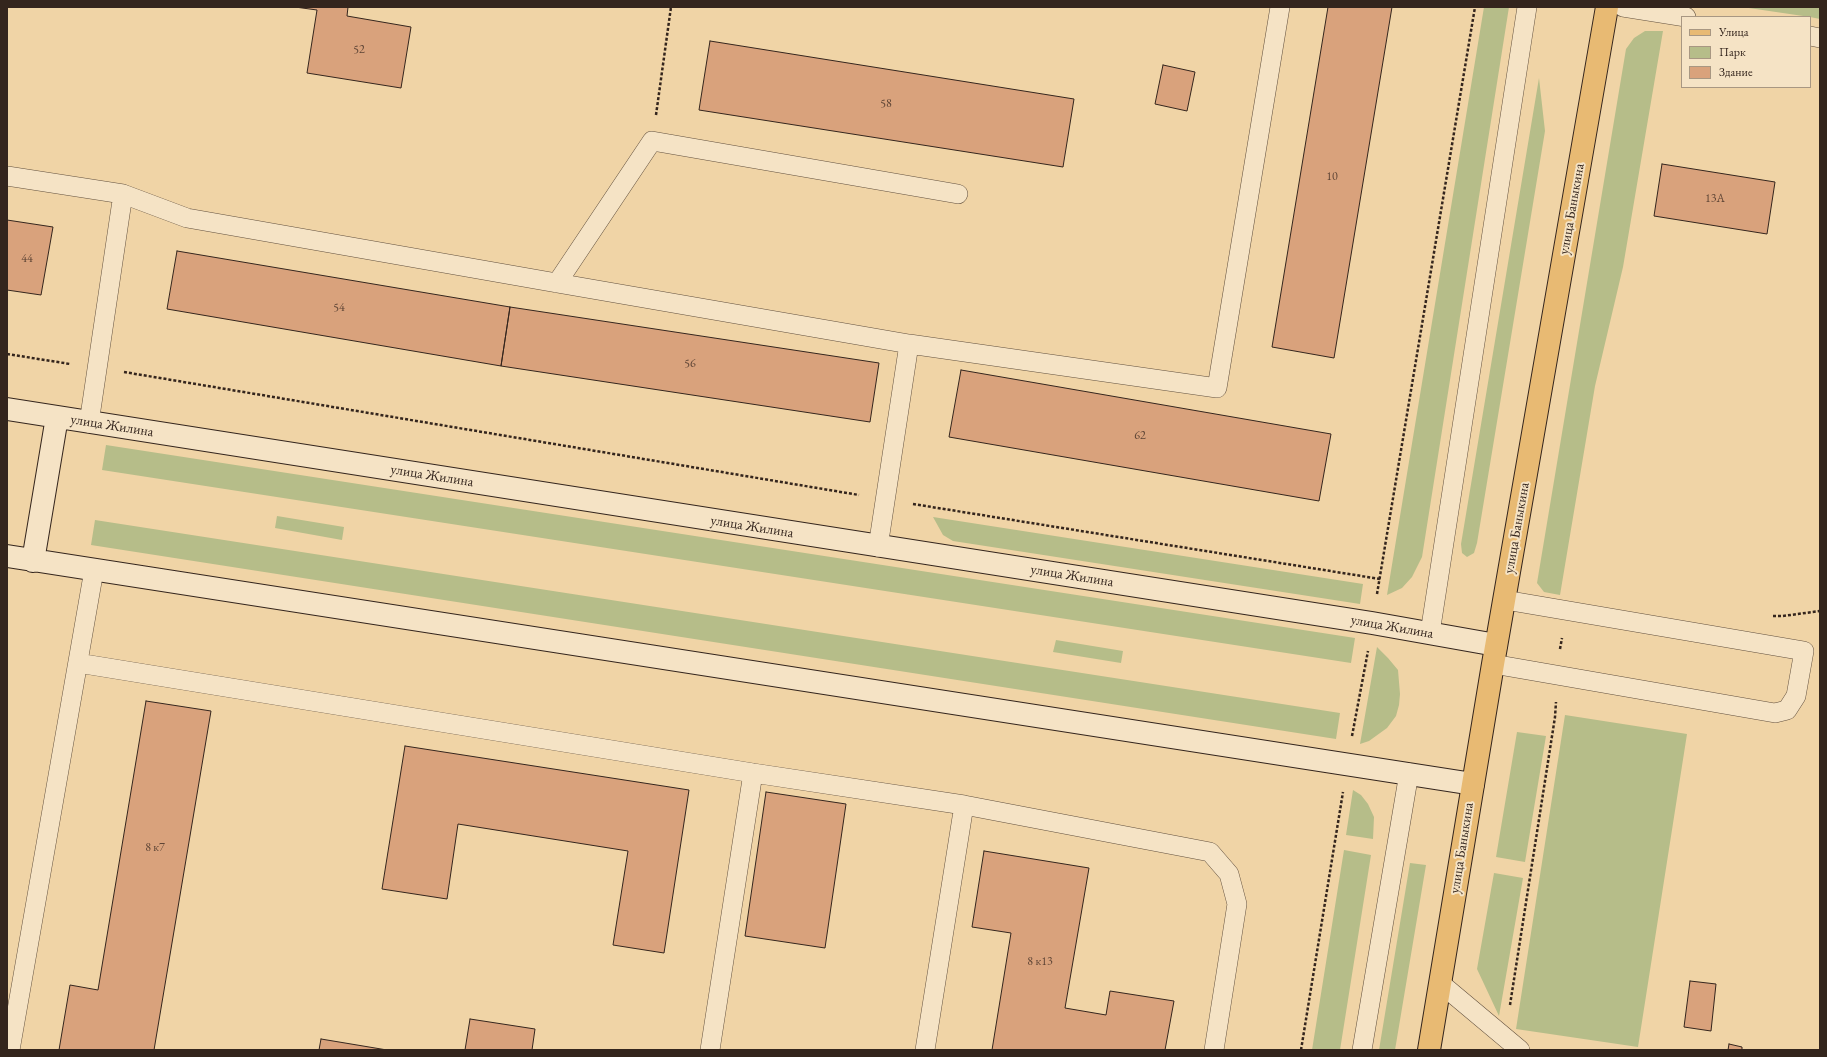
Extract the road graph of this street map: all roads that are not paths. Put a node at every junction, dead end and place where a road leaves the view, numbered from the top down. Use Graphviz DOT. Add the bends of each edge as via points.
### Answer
graph roads {
  1 [pos="1280,7"];
  2 [pos="1527,7"];
  3 [pos="1607,7"];
  4 [pos="1623,7"];
  5 [pos="1681,16"];
  6 [pos="7,176"];
  7 [pos="123,194"];
  8 [pos="958,194"];
  9 [pos="558,283"];
  10 [pos="909,344"];
  11 [pos="7,409"];
  12 [pos="57,417"];
  13 [pos="89,423"];
  14 [pos="878,546"];
  15 [pos="7,556"];
  16 [pos="33,561"];
  17 [pos="94,570"];
  18 [pos="1505,600"];
  19 [pos="1430,633"];
  20 [pos="1812,648"];
  21 [pos="1495,654"];
  22 [pos="78,663"];
  23 [pos="753,773"];
  24 [pos="1409,773"];
  25 [pos="1473,784"];
  26 [pos="964,805"];
  27 [pos="1440,983"];
  28 [pos="1513,1046"];
  29 [pos="10,1050"];
  30 [pos="710,1050"];
  31 [pos="925,1050"];
  32 [pos="1214,1050"];
  33 [pos="1362,1050"];
  34 [pos="1430,1050"];
  1 -- 10 [label="lane" via="1217,388"];
  2 -- 19 [label="lane"];
  3 -- 18 [label="main road, улица Баныкина"];
  4 -- 5 [label="lane"];
  6 -- 7 [label="lane"];
  7 -- 9 [label="lane" via="187,218"];
  7 -- 13 [label="lane"];
  8 -- 9 [label="lane" via="652,141"];
  9 -- 10 [label="lane"];
  10 -- 14 [label="lane"];
  11 -- 12 [label="main road, улица Жилина"];
  12 -- 13 [label="main road, улица Жилина"];
  12 -- 16 [label="main road"];
  13 -- 14 [label="main road, улица Жилина"];
  14 -- 19 [label="main road, улица Жилина"];
  15 -- 16 [label="main road"];
  16 -- 17 [label="main road"];
  17 -- 22 [label="lane"];
  17 -- 24 [label="main road"];
  18 -- 20 [label="lane"];
  18 -- 21 [label="main road, улица Баныкина"];
  19 -- 21 [label="main road, улица Жилина"];
  20 -- 21 [label="lane" via="1796,696 1787,710 1775,713 1557,675"];
  21 -- 25 [label="main road, улица Баныкина"];
  22 -- 23 [label="lane"];
  22 -- 29 [label="lane"];
  23 -- 26 [label="lane"];
  23 -- 30 [label="lane"];
  24 -- 25 [label="main road"];
  24 -- 33 [label="lane"];
  25 -- 27 [label="main road, улица Баныкина"];
  26 -- 31 [label="lane"];
  26 -- 32 [label="lane" via="1210,852 1229,874 1237,904"];
  27 -- 28 [label="lane"];
  27 -- 34 [label="main road, улица Баныкина"];
}
